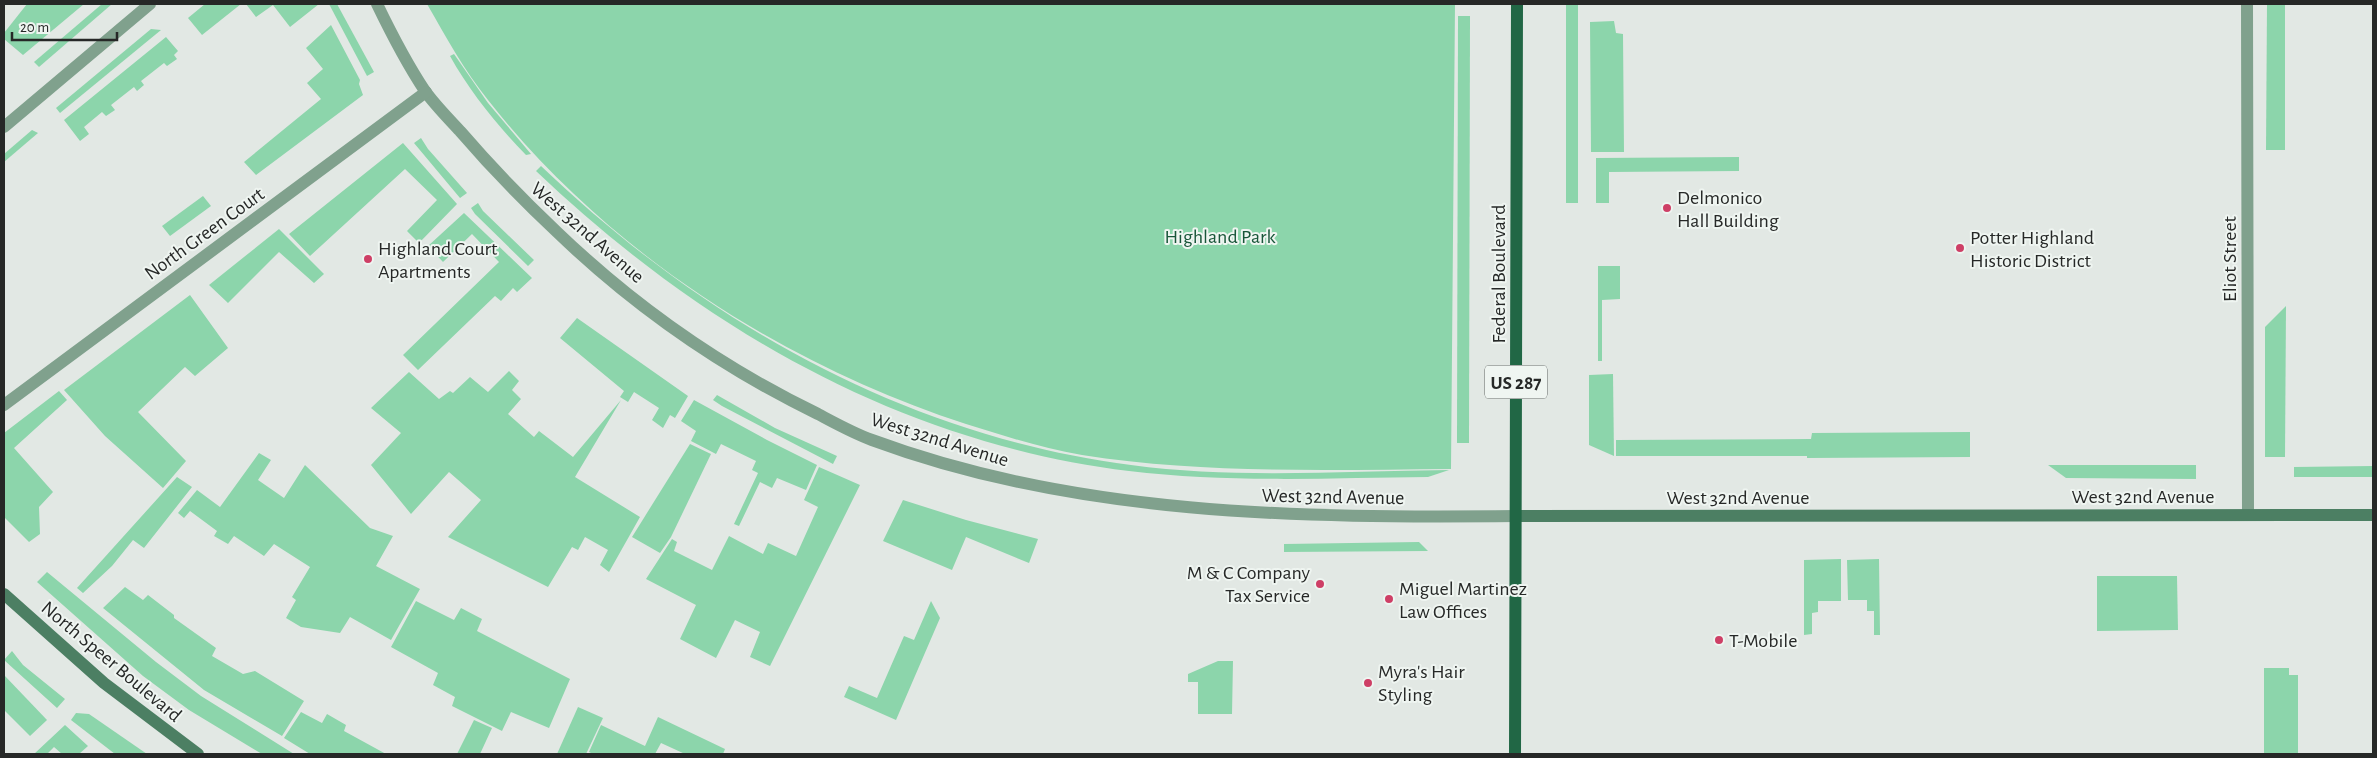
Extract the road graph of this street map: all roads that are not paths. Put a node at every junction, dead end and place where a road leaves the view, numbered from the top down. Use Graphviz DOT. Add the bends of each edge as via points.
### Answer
graph roads {
  1 [pos="150,4"];
  2 [pos="377,4"];
  3 [pos="1517,4"];
  4 [pos="2247,4"];
  5 [pos="426,92"];
  6 [pos="4,127"];
  7 [pos="4,404"];
  8 [pos="2248,515"];
  9 [pos="2373,515"];
  10 [pos="1516,516"];
  11 [pos="4,594"];
  12 [pos="198,754"];
  13 [pos="1515,754"];
  1 -- 6 [label="street"];
  2 -- 5 [label="street, West 32nd Avenue"];
  3 -- 10 [label="main road, Federal Boulevard / US 287"];
  4 -- 8 [label="street, Eliot Street"];
  5 -- 7 [label="street, North Green Court"];
  5 -- 10 [label="street, West 32nd Avenue" via="504,182 592,266 697,344 781,396 869,439 1011,481 1199,510"];
  8 -- 9 [label="street, West 32nd Avenue"];
  8 -- 10 [label="street, West 32nd Avenue"];
  10 -- 13 [label="main road, Federal Boulevard / US 287"];
  11 -- 12 [label="street, North Speer Boulevard" via="104,683"];
}
